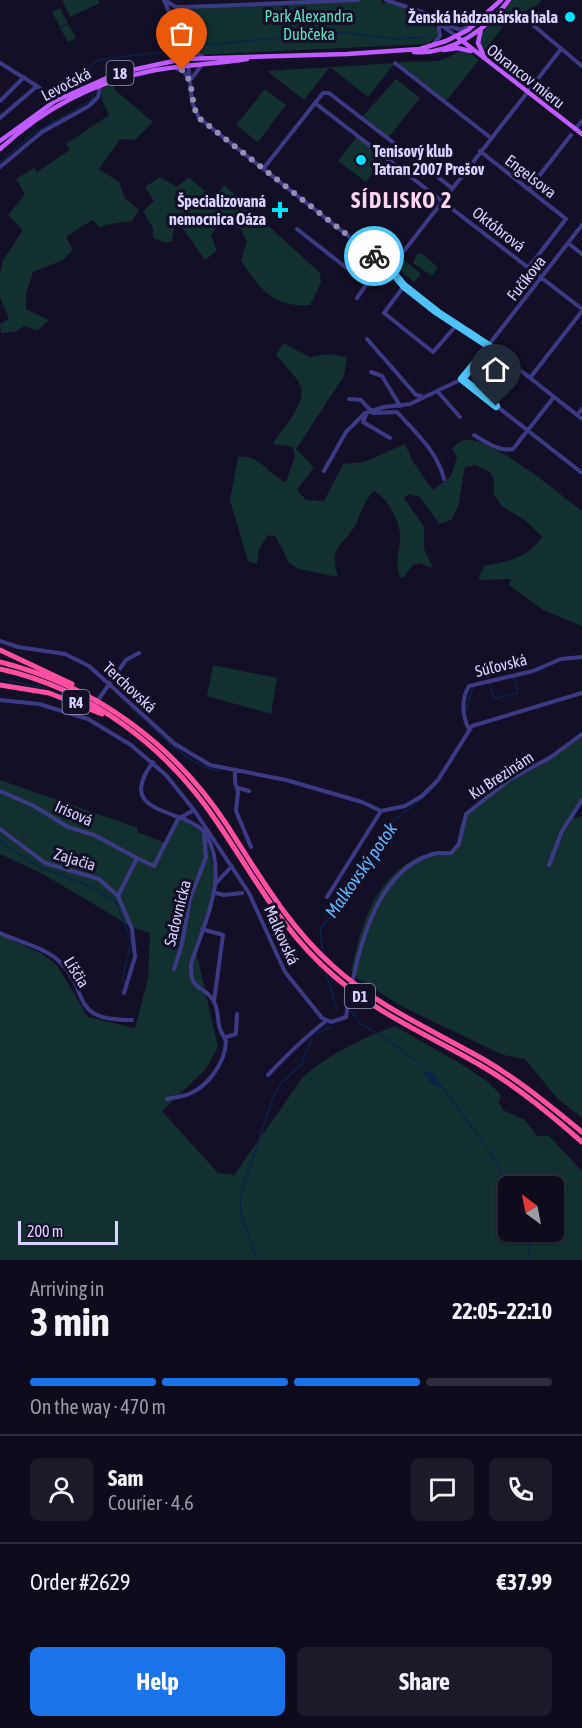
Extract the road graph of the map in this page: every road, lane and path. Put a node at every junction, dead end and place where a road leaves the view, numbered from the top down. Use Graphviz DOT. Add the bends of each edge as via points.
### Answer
graph roads {
  1 [pos="165,0"];
  2 [pos="358,0"];
  3 [pos="386,0"];
  4 [pos="501,0"];
  5 [pos="509,0"];
  6 [pos="304,1"];
  7 [pos="176,7"];
  8 [pos="185,8"];
  9 [pos="494,8"];
  10 [pos="515,10"];
  11 [pos="180,12"];
  12 [pos="170,13"];
  13 [pos="437,21"];
  14 [pos="176,25"];
  15 [pos="481,29"];
  16 [pos="456,36"];
  17 [pos="462,41"];
  18 [pos="184,44"];
  19 [pos="428,49"];
  20 [pos="561,49"];
  21 [pos="208,57"];
  22 [pos="259,58"];
  23 [pos="188,59"];
  24 [pos="175,60"];
  25 [pos="486,60"];
  26 [pos="0,63"];
  27 [pos="395,63"];
  28 [pos="205,64"];
  29 [pos="189,65"];
  30 [pos="582,66"];
  31 [pos="156,70"];
  32 [pos="24,77"];
  33 [pos="190,82"];
  34 [pos="37,86"];
  35 [pos="100,86"];
  36 [pos="526,92"];
  37 [pos="0,101"];
  38 [pos="58,103"];
  39 [pos="315,103"];
  40 [pos="0,118"];
  41 [pos="582,121"];
  42 [pos="575,129"];
  43 [pos="571,135"];
  44 [pos="582,135"];
  45 [pos="490,138"];
  46 [pos="0,141"];
  47 [pos="0,149"];
  48 [pos="480,151"];
  49 [pos="0,168"];
  50 [pos="263,169"];
  51 [pos="452,188"];
  52 [pos="529,189"];
  53 [pos="442,200"];
  54 [pos="582,225"];
  55 [pos="297,229"];
  56 [pos="568,243"];
  57 [pos="582,254"];
  58 [pos="382,262"];
  59 [pos="529,267"];
  60 [pos="390,269"];
  61 [pos="372,275"];
  62 [pos="542,278"];
  63 [pos="404,286"];
  64 [pos="357,298"];
  65 [pos="582,310"];
  66 [pos="456,326"];
  67 [pos="366,339"];
  68 [pos="489,346"];
  69 [pos="371,372"];
  70 [pos="530,378"];
  71 [pos="462,379"];
  72 [pos="438,392"];
  73 [pos="418,397"];
  74 [pos="554,397"];
  75 [pos="349,399"];
  76 [pos="400,406"];
  77 [pos="582,409"];
  78 [pos="372,412"];
  79 [pos="577,415"];
  80 [pos="460,417"];
  81 [pos="582,419"];
  82 [pos="528,431"];
  83 [pos="474,435"];
  84 [pos="390,438"];
  85 [pos="324,471"];
  86 [pos="582,472"];
  87 [pos="444,479"];
  88 [pos="0,641"];
  89 [pos="0,650"];
  90 [pos="139,653"];
  91 [pos="582,657"];
  92 [pos="0,662"];
  93 [pos="0,669"];
  94 [pos="109,682"];
  95 [pos="0,685"];
  96 [pos="582,693"];
  97 [pos="88,695"];
  98 [pos="0,700"];
  99 [pos="89,718"];
  100 [pos="117,720"];
  101 [pos="471,728"];
  102 [pos="582,734"];
  103 [pos="153,762"];
  104 [pos="235,770"];
  105 [pos="238,788"];
  106 [pos="0,791"];
  107 [pos="249,791"];
  108 [pos="582,800"];
  109 [pos="194,810"];
  110 [pos="381,811"];
  111 [pos="178,819"];
  112 [pos="0,829"];
  113 [pos="202,830"];
  114 [pos="251,847"];
  115 [pos="138,858"];
  116 [pos="549,865"];
  117 [pos="232,866"];
  118 [pos="216,883"];
  119 [pos="216,892"];
  120 [pos="243,893"];
  121 [pos="118,896"];
  122 [pos="327,897"];
  123 [pos="202,929"];
  124 [pos="0,933"];
  125 [pos="222,944"];
  126 [pos="228,945"];
  127 [pos="174,969"];
  128 [pos="124,993"];
  129 [pos="214,1001"];
  130 [pos="237,1014"];
  131 [pos="132,1020"];
  132 [pos="326,1021"];
  133 [pos="225,1036"];
  134 [pos="268,1075"];
  135 [pos="167,1099"];
  136 [pos="582,1132"];
  137 [pos="582,1142"];
  1 -- 7 [label="street"];
  1 -- 12 [label="street"];
  2 -- 6 [label="street"];
  3 -- 13 [label="street" via="417,9"];
  4 -- 9 [label="main road, Levočská / 18"];
  5 -- 15 [label="main road, Levočská / 18"];
  6 -- 8 [label="street"];
  7 -- 8 [label="street"];
  7 -- 12 [label="street"];
  8 -- 11 [label="street"];
  9 -- 13 [label="street" via="461,30"];
  9 -- 16 [label="main road, Levočská / 18"];
  10 -- 20 [label="street"];
  11 -- 12 [label="street"];
  11 -- 14 [label="street"];
  12 -- 14 [label="street"];
  13 -- 16 [label="street"];
  13 -- 19 [label="street" via="439,39"];
  14 -- 18 [label="street"];
  15 -- 17 [label="main road, Levočská / 18"];
  15 -- 25 [label="main road" via="478,43"];
  16 -- 17 [label="main road, Obrancov mieru"];
  16 -- 19 [label="main road, Levočská / 18"];
  17 -- 19 [label="main road, Levočská / 18"];
  17 -- 25 [label="main road, Obrancov mieru"];
  18 -- 21 [label="street" via="193,53"];
  18 -- 23 [label="street"];
  18 -- 24 [label="street" via="183,54"];
  19 -- 22 [label="main road, Levočská / 18"];
  19 -- 25 [label="main road" via="465,49"];
  20 -- 30 [label="street"];
  20 -- 36 [label="street"];
  21 -- 22 [label="main road, Levočská / 18"];
  21 -- 23 [label="main road, Levočská / 18"];
  22 -- 28 [label="main road, Levočská / 18"];
  23 -- 24 [label="main road, Levočská / 18"];
  23 -- 29 [label="street"];
  24 -- 38 [label="main road, Levočská / 18" via="110,76"];
  25 -- 36 [label="main road, Obrancov mieru"];
  26 -- 32 [label="street"];
  27 -- 45 [label="street"];
  28 -- 29 [label="main road, Levočská / 18"];
  28 -- 33 [label="street" via="195,70"];
  29 -- 31 [label="main road, Levočská / 18"];
  29 -- 33 [label="street"];
  31 -- 33 [label="street" via="181,70"];
  31 -- 35 [label="main road, Levočská / 18"];
  32 -- 34 [label="street"];
  32 -- 37 [label="street"];
  33 -- 50 [label="street" via="199,118"];
  34 -- 38 [label="street"];
  34 -- 40 [label="street, Levočská"];
  35 -- 38 [label="main road, Levočská / 18"];
  35 -- 49 [label="street, Levočská" via="89,106 42,132"];
  36 -- 42 [label="main road, Obrancov mieru"];
  36 -- 45 [label="street"];
  38 -- 46 [label="main road, Levočská / 18"];
  38 -- 47 [label="main road, Levočská / 18"];
  39 -- 50 [label="street"];
  39 -- 51 [label="street" via="323,93 329,93"];
  39 -- 53 [label="street, Októbrová"];
  41 -- 42 [label="street"];
  42 -- 44 [label="main road, Obrancov mieru"];
  43 -- 52 [label="street"];
  45 -- 48 [label="street"];
  48 -- 51 [label="street"];
  48 -- 52 [label="street, Engelsova"];
  50 -- 58 [label="street"];
  51 -- 53 [label="street"];
  52 -- 59 [label="street, Engelsova" via="566,219"];
  53 -- 59 [label="street, Októbrová"];
  53 -- 60 [label="street"];
  54 -- 56 [label="street, Fučíkova"];
  55 -- 61 [label="street" via="362,280"];
  56 -- 57 [label="street"];
  56 -- 62 [label="street, Fučíkova"];
  58 -- 60 [label="street"];
  58 -- 61 [label="street"];
  59 -- 62 [label="street, Októbrová"];
  60 -- 63 [label="street"];
  61 -- 64 [label="street"];
  62 -- 65 [label="street, Októbrová"];
  62 -- 68 [label="street, Fučíkova"];
  63 -- 66 [label="street"];
  63 -- 66 [label="street" via="384,313 433,352"];
  65 -- 70 [label="street"];
  66 -- 68 [label="street" via="472,332"];
  67 -- 73 [label="street"];
  68 -- 70 [label="street"];
  68 -- 71 [label="street, Fučíkova"];
  69 -- 76 [label="street" via="382,376"];
  70 -- 74 [label="street"];
  71 -- 72 [label="street"];
  71 -- 82 [label="street"];
  72 -- 73 [label="street"];
  72 -- 80 [label="street"];
  73 -- 76 [label="street"];
  74 -- 79 [label="street"];
  74 -- 82 [label="street"];
  75 -- 78 [label="street" via="361,400"];
  76 -- 78 [label="street"];
  77 -- 79 [label="street"];
  78 -- 84 [label="street" via="363,422"];
  78 -- 85 [label="street" via="357,418"];
  78 -- 87 [label="street" via="397,412 432,451"];
  79 -- 81 [label="street"];
  82 -- 83 [label="street" via="510,450"];
  82 -- 86 [label="street"];
  88 -- 94 [label="street, Terchovská" via="65,654"];
  89 -- 97 [label="highway, R4"];
  90 -- 94 [label="street, Terchovská" via="127,658"];
  91 -- 101 [label="street, Súľovská" via="561,659 469,686 463,713"];
  92 -- 97 [label="highway, D1"];
  93 -- 100 [label="highway, D1" via="64,690"];
  94 -- 99 [label="street, Terchovská"];
  94 -- 104 [label="street, Terchovská" via="175,744 210,765"];
  95 -- 100 [label="highway, R4" via="61,696"];
  96 -- 101 [label="street"];
  97 -- 136 [label="highway, D1" via="137,726 183,768 214,807 276,903 311,946 348,980 516,1080"];
  98 -- 99 [label="street, Malkovská" via="39,704"];
  99 -- 103 [label="street, Malkovská"];
  100 -- 137 [label="highway, D1" via="157,752 194,790 274,911 308,951 348,988 524,1094"];
  101 -- 110 [label="street" via="442,774 422,796 405,806"];
  102 -- 132 [label="street, Ku Brezinám" via="476,805 463,819 456,849 418,861 380,897 363,940 346,1017"];
  103 -- 109 [label="street, Malkovská"];
  103 -- 111 [label="street" via="142,781 143,795 152,807"];
  104 -- 105 [label="street"];
  104 -- 110 [label="street, Terchovská" via="286,780"];
  105 -- 107 [label="street"];
  105 -- 114 [label="street" via="236,811"];
  106 -- 115 [label="street, Irisová"];
  108 -- 116 [label="street" via="562,831"];
  109 -- 111 [label="street"];
  109 -- 117 [label="street, Malkovská"];
  110 -- 122 [label="street"];
  111 -- 113 [label="street"];
  111 -- 115 [label="street" via="154,866"];
  112 -- 121 [label="street, Zajačia" via="45,863 99,879"];
  113 -- 118 [label="street" via="208,839"];
  113 -- 127 [label="street, Sadovnícka" via="207,851 190,899"];
  115 -- 121 [label="street"];
  117 -- 118 [label="street"];
  117 -- 132 [label="street, Malkovská" via="260,913 285,972"];
  118 -- 119 [label="street"];
  119 -- 120 [label="street"];
  119 -- 123 [label="street"];
  121 -- 128 [label="street, Zajačia" via="132,929 135,957"];
  123 -- 125 [label="street" via="224,935"];
  123 -- 129 [label="street" via="191,973 197,988"];
  124 -- 131 [label="street, Líščia" via="45,951 61,963 82,1005 92,1013 112,1020"];
  125 -- 126 [label="street"];
  125 -- 129 [label="street"];
  129 -- 133 [label="street" via="219,1028"];
  130 -- 133 [label="street" via="236,1034"];
  132 -- 134 [label="street" via="298,1042"];
  133 -- 135 [label="street" via="226,1050 207,1081 188,1095"];
}
